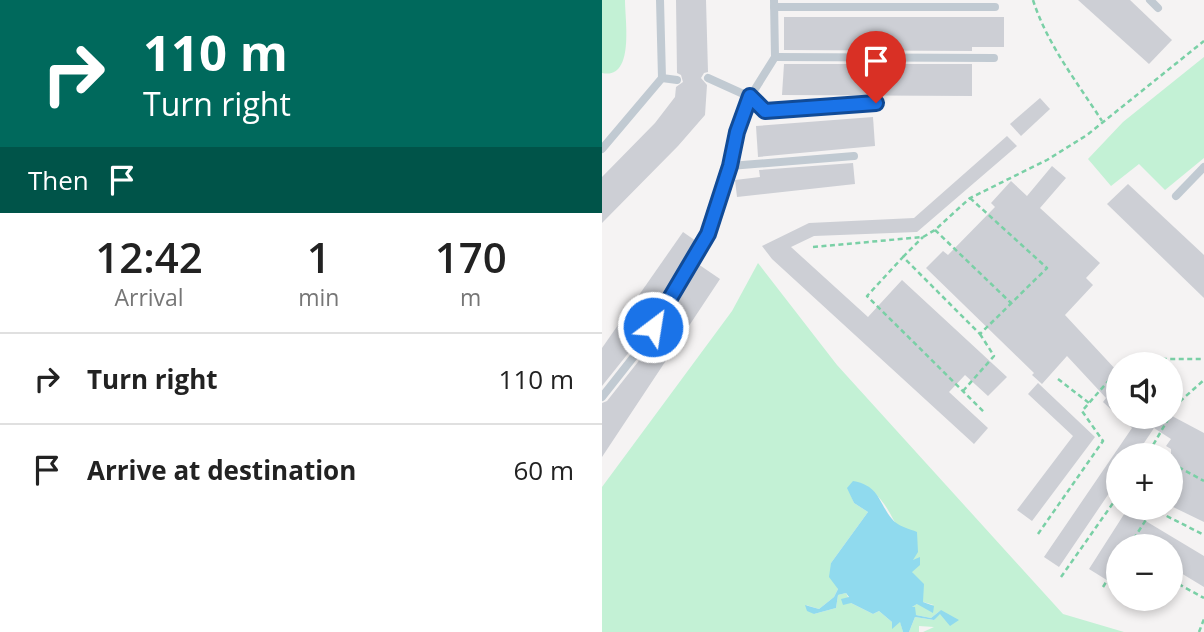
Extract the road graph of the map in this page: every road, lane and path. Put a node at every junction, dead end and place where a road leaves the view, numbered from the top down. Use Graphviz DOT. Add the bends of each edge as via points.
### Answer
graph roads {
  1 [pos="660,0"];
  2 [pos="1033,0"];
  3 [pos="1150,0"];
  4 [pos="774,3"];
  5 [pos="995,7"];
  6 [pos="1158,8"];
  7 [pos="1204,41"];
  8 [pos="775,57"];
  9 [pos="994,58"];
  10 [pos="662,78"];
  11 [pos="708,78"];
  12 [pos="677,80"];
  13 [pos="750,96"];
  14 [pos="876,103"];
  15 [pos="1103,122"];
  16 [pos="602,149"];
  17 [pos="854,156"];
  18 [pos="730,166"];
  19 [pos="1204,167"];
  20 [pos="1176,196"];
  21 [pos="970,198"];
  22 [pos="935,230"];
  23 [pos="923,237"];
  24 [pos="813,247"];
  25 [pos="903,257"];
  26 [pos="1011,303"];
  27 [pos="980,334"];
  28 [pos="1183,359"];
  29 [pos="1204,359"];
  30 [pos="1058,379"];
  31 [pos="1204,380"];
  32 [pos="1106,384"];
  33 [pos="962,391"];
  34 [pos="602,397"];
  35 [pos="1183,399"];
  36 [pos="1089,403"];
  37 [pos="985,413"];
  38 [pos="1183,470"];
  39 [pos="1204,481"];
  40 [pos="1106,513"];
  41 [pos="1038,534"];
  42 [pos="1137,534"];
  43 [pos="1204,535"];
  44 [pos="1061,577"];
  45 [pos="1106,582"];
  46 [pos="1103,587"];
  47 [pos="1183,587"];
  48 [pos="1204,598"];
  49 [pos="1204,620"];
  50 [pos="1199,632"];
  1 -- 10 [label="lane"];
  2 -- 15 [label="path" via="1058,54"];
  3 -- 6 [label="lane"];
  4 -- 5 [label="lane"];
  4 -- 8 [label="lane"];
  7 -- 15 [label="path"];
  8 -- 9 [label="lane"];
  8 -- 13 [label="lane"];
  10 -- 12 [label="lane"];
  10 -- 16 [label="lane"];
  11 -- 13 [label="lane"];
  13 -- 14 [label="lane" via="765,111"];
  13 -- 18 [label="lane"];
  15 -- 21 [label="path" via="1047,160"];
  17 -- 18 [label="lane"];
  18 -- 34 [label="lane" via="708,234 639,350"];
  19 -- 20 [label="lane"];
  21 -- 22 [label="path"];
  21 -- 26 [label="path" via="1047,268"];
  22 -- 23 [label="path"];
  22 -- 26 [label="path"];
  23 -- 24 [label="path"];
  23 -- 25 [label="path"];
  25 -- 27 [label="path"];
  25 -- 33 [label="path" via="867,296"];
  26 -- 27 [label="path"];
  27 -- 33 [label="path" via="994,356"];
  28 -- 29 [label="path"];
  30 -- 36 [label="path"];
  31 -- 35 [label="path"];
  32 -- 36 [label="path"];
  33 -- 37 [label="path"];
  36 -- 41 [label="path" via="1082,411 1104,441"];
  38 -- 39 [label="path"];
  40 -- 44 [label="path"];
  42 -- 43 [label="path" via="1153,509"];
  45 -- 46 [label="path"];
  47 -- 48 [label="path"];
  49 -- 50 [label="path"];
}
